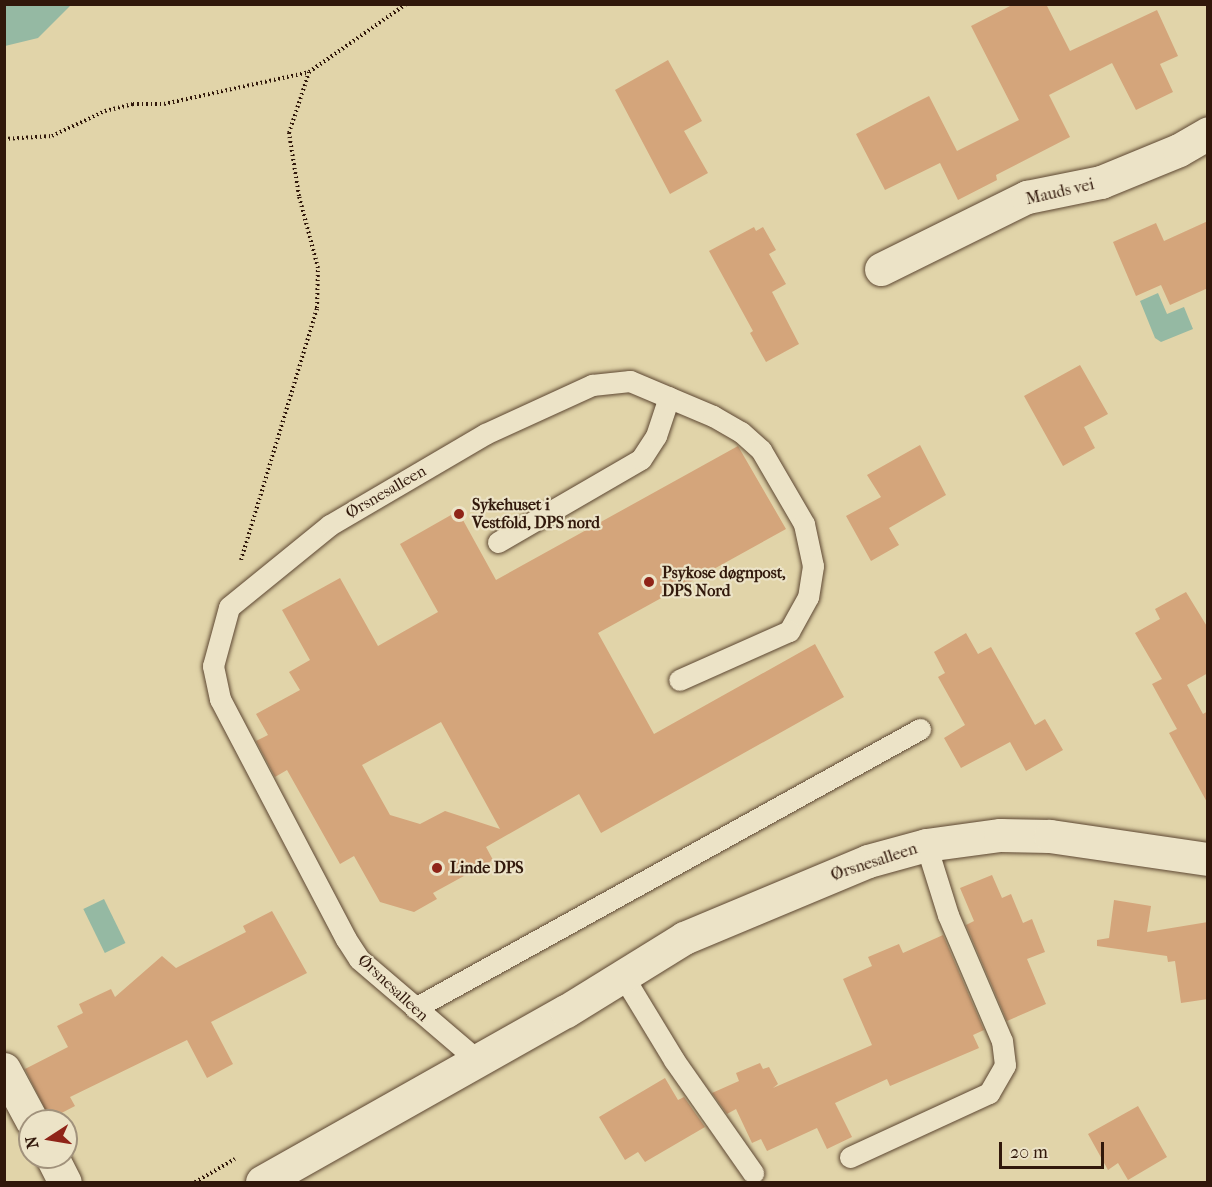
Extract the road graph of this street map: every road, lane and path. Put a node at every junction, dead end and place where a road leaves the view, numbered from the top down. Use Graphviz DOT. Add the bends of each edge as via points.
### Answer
graph roads {
  1 [pos="406,4"];
  2 [pos="309,72"];
  3 [pos="1208,133"];
  4 [pos="4,139"];
  5 [pos="881,269"];
  6 [pos="669,397"];
  7 [pos="498,542"];
  8 [pos="229,607"];
  9 [pos="679,680"];
  10 [pos="920,729"];
  11 [pos="926,845"];
  12 [pos="1208,859"];
  13 [pos="622,976"];
  14 [pos="415,1008"];
  15 [pos="476,1059"];
  16 [pos="4,1069"];
  17 [pos="26,1109"];
  18 [pos="850,1157"];
  19 [pos="753,1173"];
  20 [pos="262,1182"];
  1 -- 2 [label="path"];
  2 -- 4 [label="path" via="164,104 114,109 52,136"];
  2 -- 8 [label="path" via="289,133 299,196 318,268 317,308"];
  3 -- 5 [label="street, Mauds vei" via="1179,150 1101,182 1027,197"];
  6 -- 7 [label="lane" via="656,436 641,459"];
  6 -- 8 [label="lane, Ørsnesalleen" via="630,381 592,385 485,434 330,525"];
  6 -- 9 [label="lane, Ørsnesalleen" via="722,421 761,450 804,524 813,566 808,597 789,631"];
  8 -- 14 [label="lane, Ørsnesalleen" via="213,666 220,699 346,939 359,959"];
  10 -- 14 [label="lane"];
  11 -- 12 [label="street, Ørsnesalleen" via="1000,835 1050,836"];
  11 -- 13 [label="street, Ørsnesalleen" via="868,861 733,915 684,938"];
  11 -- 18 [label="lane" via="948,915 1002,1041 1005,1065 989,1093"];
  13 -- 15 [label="street, Ørsnesalleen"];
  13 -- 19 [label="lane" via="674,1060"];
  14 -- 15 [label="lane, Ørsnesalleen"];
  15 -- 20 [label="street, Ørsnesalleen"];
  16 -- 17 [label="street"];
}
